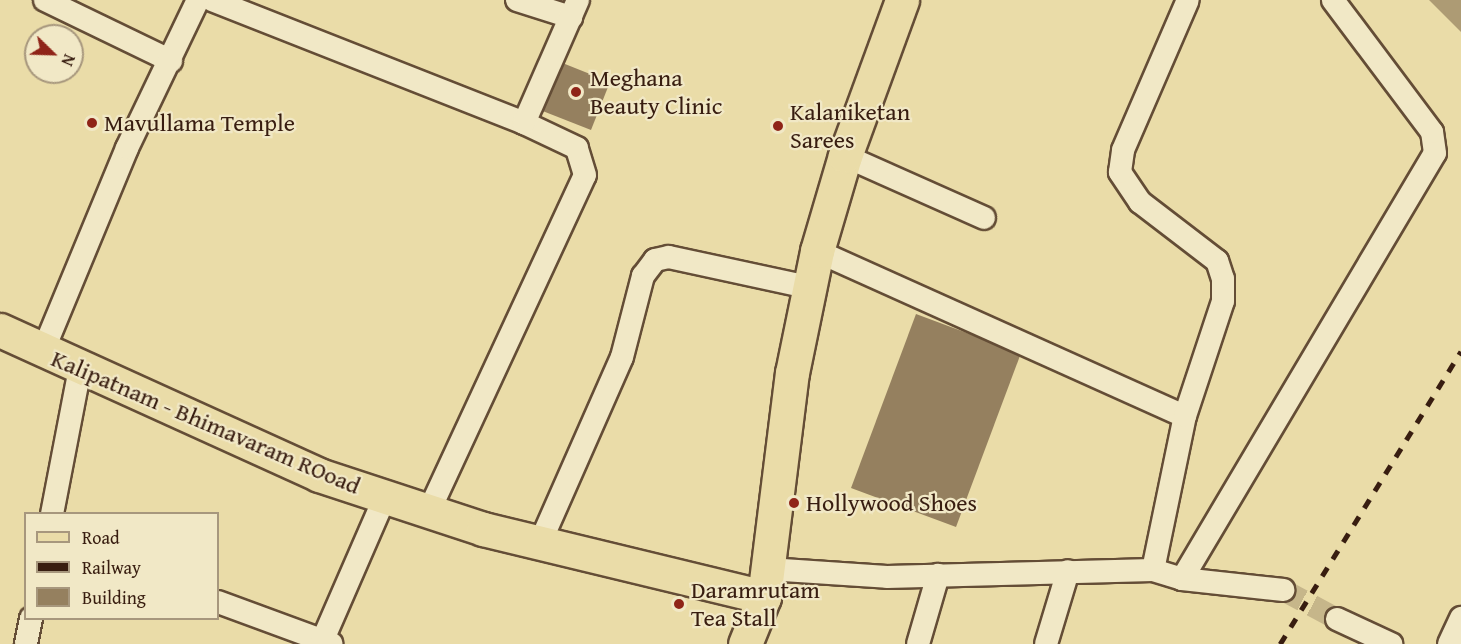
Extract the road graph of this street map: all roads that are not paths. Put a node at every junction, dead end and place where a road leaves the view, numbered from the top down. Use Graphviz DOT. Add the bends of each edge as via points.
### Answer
graph roads {
  1 [pos="45,0"];
  2 [pos="198,0"];
  3 [pos="212,0"];
  4 [pos="517,0"];
  5 [pos="882,0"];
  6 [pos="902,0"];
  7 [pos="1188,0"];
  8 [pos="1333,0"];
  9 [pos="575,9"];
  10 [pos="171,61"];
  11 [pos="524,123"];
  12 [pos="845,156"];
  13 [pos="984,218"];
  14 [pos="817,251"];
  15 [pos="794,284"];
  16 [pos="0,330"];
  17 [pos="43,351"];
  18 [pos="80,369"];
  19 [pos="1185,416"];
  20 [pos="385,497"];
  21 [pos="429,511"];
  22 [pos="52,512"];
  23 [pos="540,543"];
  24 [pos="1153,570"];
  25 [pos="1068,571"];
  26 [pos="938,575"];
  27 [pos="1182,579"];
  28 [pos="758,586"];
  29 [pos="1283,590"];
  30 [pos="219,602"];
  31 [pos="1461,618"];
  32 [pos="1337,619"];
  33 [pos="31,620"];
  34 [pos="325,643"];
  35 [pos="26,644"];
  36 [pos="728,644"];
  37 [pos="746,644"];
  38 [pos="918,644"];
  39 [pos="1046,644"];
  40 [pos="1391,644"];
  41 [pos="1449,644"];
  1 -- 10 [label="street"];
  2 -- 10 [label="street"];
  3 -- 11 [label="street"];
  4 -- 9 [label="street"];
  5 -- 15 [label="main road" via="828,148"];
  6 -- 12 [label="main road"];
  7 -- 19 [label="street" via="1123,150 1120,172 1140,202 1218,261 1223,279 1223,300"];
  8 -- 27 [label="street" via="1432,132 1435,153"];
  9 -- 11 [label="street"];
  10 -- 17 [label="street" via="127,148"];
  11 -- 21 [label="street" via="577,148 585,175"];
  12 -- 13 [label="street"];
  12 -- 14 [label="main road"];
  14 -- 19 [label="street"];
  14 -- 28 [label="main road" via="792,373"];
  15 -- 23 [label="street" via="669,257 655,260 643,276 622,357"];
  15 -- 28 [label="main road" via="770,401"];
  16 -- 17 [label="main road, Kalipatnam - Bhimavaram ROoad"];
  17 -- 18 [label="main road, Kalipatnam - Bhimavaram ROoad"];
  18 -- 20 [label="main road, Kalipatnam - Bhimavaram ROoad" via="319,475"];
  18 -- 22 [label="street"];
  19 -- 24 [label="street"];
  20 -- 21 [label="main road, Kalipatnam - Bhimavaram ROoad"];
  20 -- 34 [label="street"];
  21 -- 23 [label="main road, Kalipatnam - Bhimavaram ROoad"];
  23 -- 28 [label="main road, Kalipatnam - Bhimavaram ROoad"];
  24 -- 25 [label="street"];
  24 -- 27 [label="street"];
  25 -- 26 [label="street"];
  25 -- 39 [label="street"];
  26 -- 28 [label="street"];
  26 -- 38 [label="street"];
  27 -- 29 [label="street"];
  28 -- 36 [label="main road"];
  28 -- 37 [label="main road"];
  30 -- 34 [label="street"];
  31 -- 41 [label="street"];
  32 -- 40 [label="street"];
  33 -- 35 [label="street"];
}
